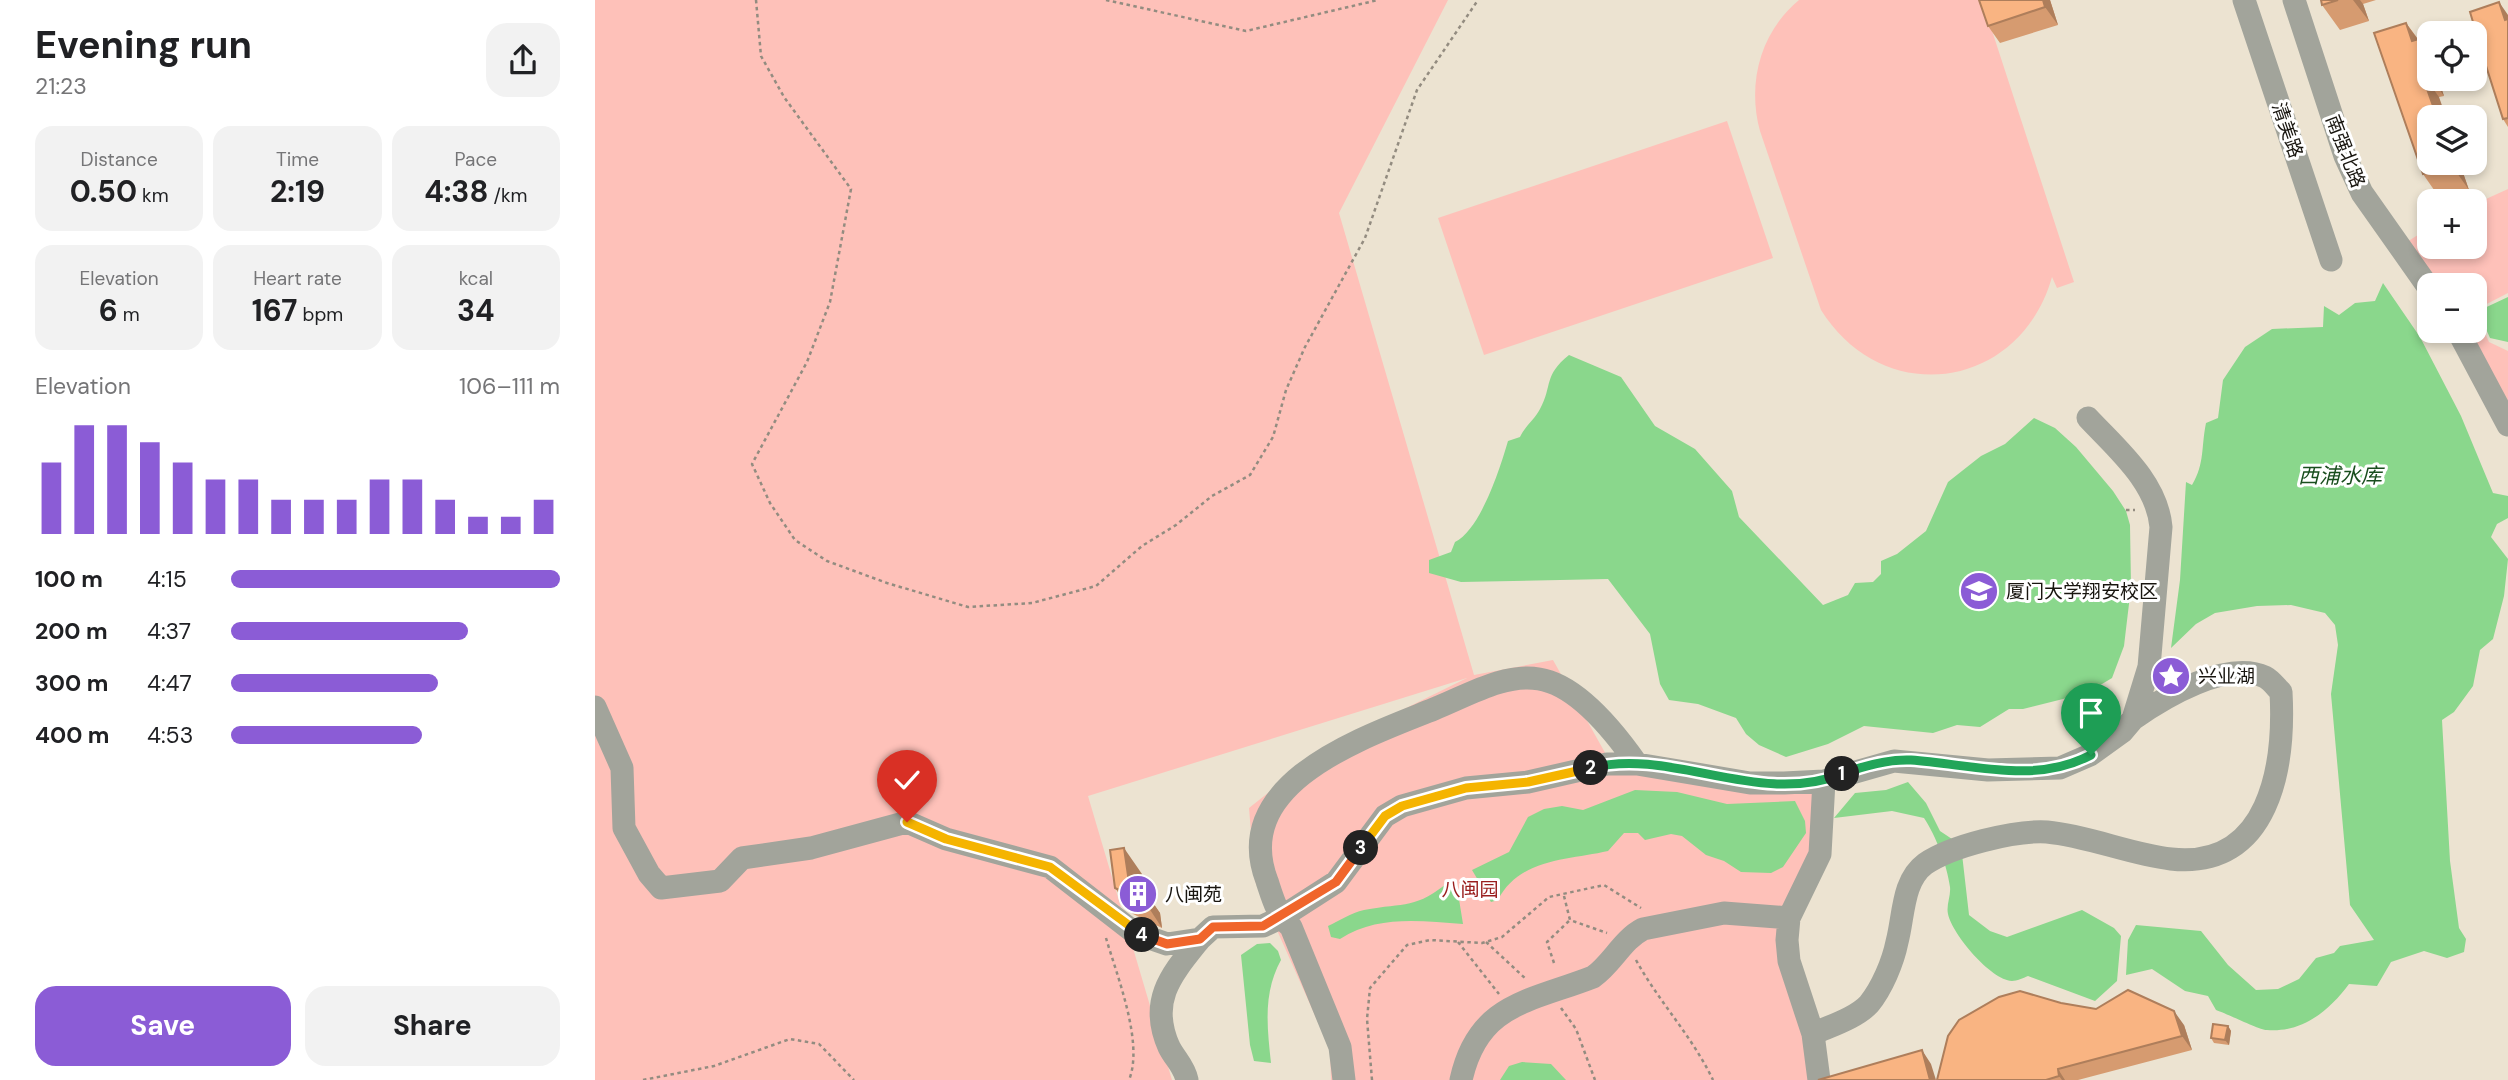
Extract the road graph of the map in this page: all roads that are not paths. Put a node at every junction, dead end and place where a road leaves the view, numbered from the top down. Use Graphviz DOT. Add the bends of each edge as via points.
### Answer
graph roads {
  1 [pos="2244,0"];
  2 [pos="2294,0"];
  3 [pos="2331,260"];
  4 [pos="2418,273"];
  5 [pos="2464,343"];
  6 [pos="2088,418"];
  7 [pos="2508,425"];
  8 [pos="595,707"];
  9 [pos="2133,719"];
  10 [pos="1637,764"];
  11 [pos="1824,781"];
  12 [pos="1280,918"];
  13 [pos="1789,918"];
  14 [pos="1200,939"];
  15 [pos="1813,1034"];
  16 [pos="1187,1080"];
  17 [pos="1344,1080"];
  18 [pos="1461,1080"];
  19 [pos="1819,1080"];
  1 -- 3 [label="street, 清美路"];
  2 -- 4 [label="street, 南强北路" via="2345,156 2362,193"];
  5 -- 7 [label="street"];
  6 -- 9 [label="street" via="2134,467 2159,506 2149,667"];
  8 -- 14 [label="street" via="622,768 624,828 661,888 720,881 742,858 811,848 907,822 946,839 1050,867 1135,933 1167,944"];
  9 -- 11 [label="street" via="2091,755 2060,768 1988,770 1894,761"];
  9 -- 15 [label="street" via="2188,686 2248,672 2267,677 2281,692 2281,760 2263,813 2238,840 2204,858 2171,859 2045,832 1965,847 1928,862 1910,883 1897,943 1868,1005"];
  10 -- 11 [label="street" via="1750,783"];
  10 -- 12 [label="street" via="1607,764 1540,780 1466,788 1402,806 1373,829 1336,882"];
  10 -- 12 [label="street" via="1616,734 1589,708 1542,679 1515,677 1380,732 1297,776 1274,804 1265,823 1260,858"];
  11 -- 13 [label="street" via="1821,854"];
  12 -- 14 [label="street" via="1263,926 1213,927"];
  12 -- 17 [label="street" via="1291,927 1340,1047"];
  13 -- 15 [label="street" via="1789,961"];
  13 -- 18 [label="street" via="1724,913 1643,929 1593,977 1495,1016 1479,1033"];
  14 -- 16 [label="street" via="1163,990 1160,1023"];
  15 -- 19 [label="street"];
}
